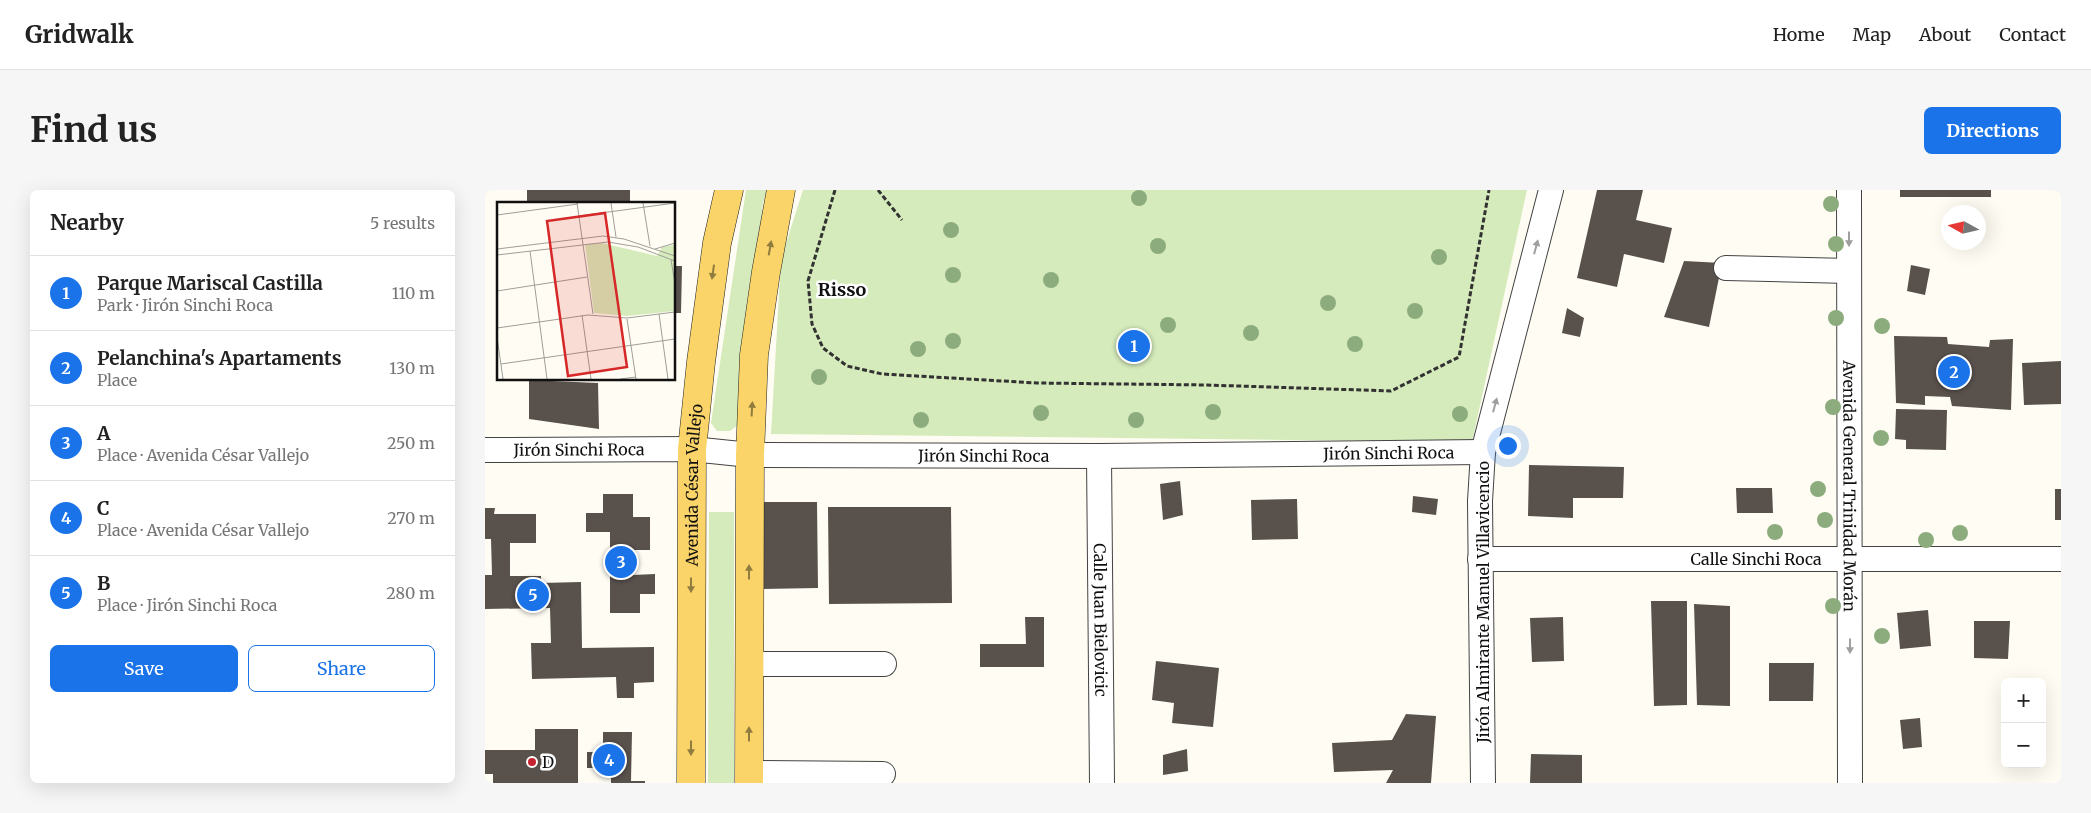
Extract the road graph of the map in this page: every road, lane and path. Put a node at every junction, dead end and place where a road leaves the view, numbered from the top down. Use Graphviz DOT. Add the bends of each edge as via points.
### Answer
graph roads {
  1 [pos="729,190"];
  2 [pos="781,190"];
  3 [pos="835,190"];
  4 [pos="879,190"];
  5 [pos="1489,190"];
  6 [pos="1551,190"];
  7 [pos="1849,190"];
  8 [pos="902,220"];
  9 [pos="1726,268"];
  10 [pos="1849,270"];
  11 [pos="692,449"];
  12 [pos="485,450"];
  13 [pos="1483,452"];
  14 [pos="750,455"];
  15 [pos="1099,456"];
  16 [pos="1480,559"];
  17 [pos="1850,559"];
  18 [pos="2061,559"];
  19 [pos="749,664"];
  20 [pos="884,664"];
  21 [pos="883,774"];
  22 [pos="749,778"];
  23 [pos="691,783"];
  24 [pos="1103,783"];
  25 [pos="1483,783"];
  26 [pos="1850,783"];
  1 -- 11 [label="main road, Avenida César Vallejo, one-way" via="716,252"];
  14 -- 2 [label="main road, one-way" via="755,355"];
  3 -- 5 [label="path" via="809,281 812,324 823,348 847,366 882,374 1037,383 1391,391 1459,357"];
  4 -- 8 [label="path"];
  13 -- 6 [label="street, Jirón Almirante Manuel Villavicencio, one-way"];
  7 -- 10 [label="street, Avenida General Trinidad Morán, one-way"];
  9 -- 10 [label="street"];
  10 -- 17 [label="street, Avenida General Trinidad Morán"];
  11 -- 12 [label="street, Jirón Sinchi Roca"];
  11 -- 14 [label="street, Jirón Sinchi Roca"];
  11 -- 23 [label="main road, Avenida César Vallejo, one-way"];
  13 -- 15 [label="street, Jirón Sinchi Roca"];
  13 -- 16 [label="street, Jirón Almirante Manuel Villavicencio"];
  14 -- 15 [label="street, Jirón Sinchi Roca"];
  19 -- 14 [label="main road, one-way"];
  15 -- 24 [label="street, Calle Juan Bielovicic"];
  16 -- 17 [label="street, Calle Sinchi Roca"];
  16 -- 25 [label="street, Jirón Almirante Manuel Villavicencio"];
  17 -- 18 [label="street, Calle Sinchi Roca"];
  17 -- 26 [label="street, Avenida General Trinidad Morán, one-way"];
  19 -- 20 [label="street"];
  22 -- 19 [label="main road, one-way"];
  21 -- 22 [label="street"];
}
